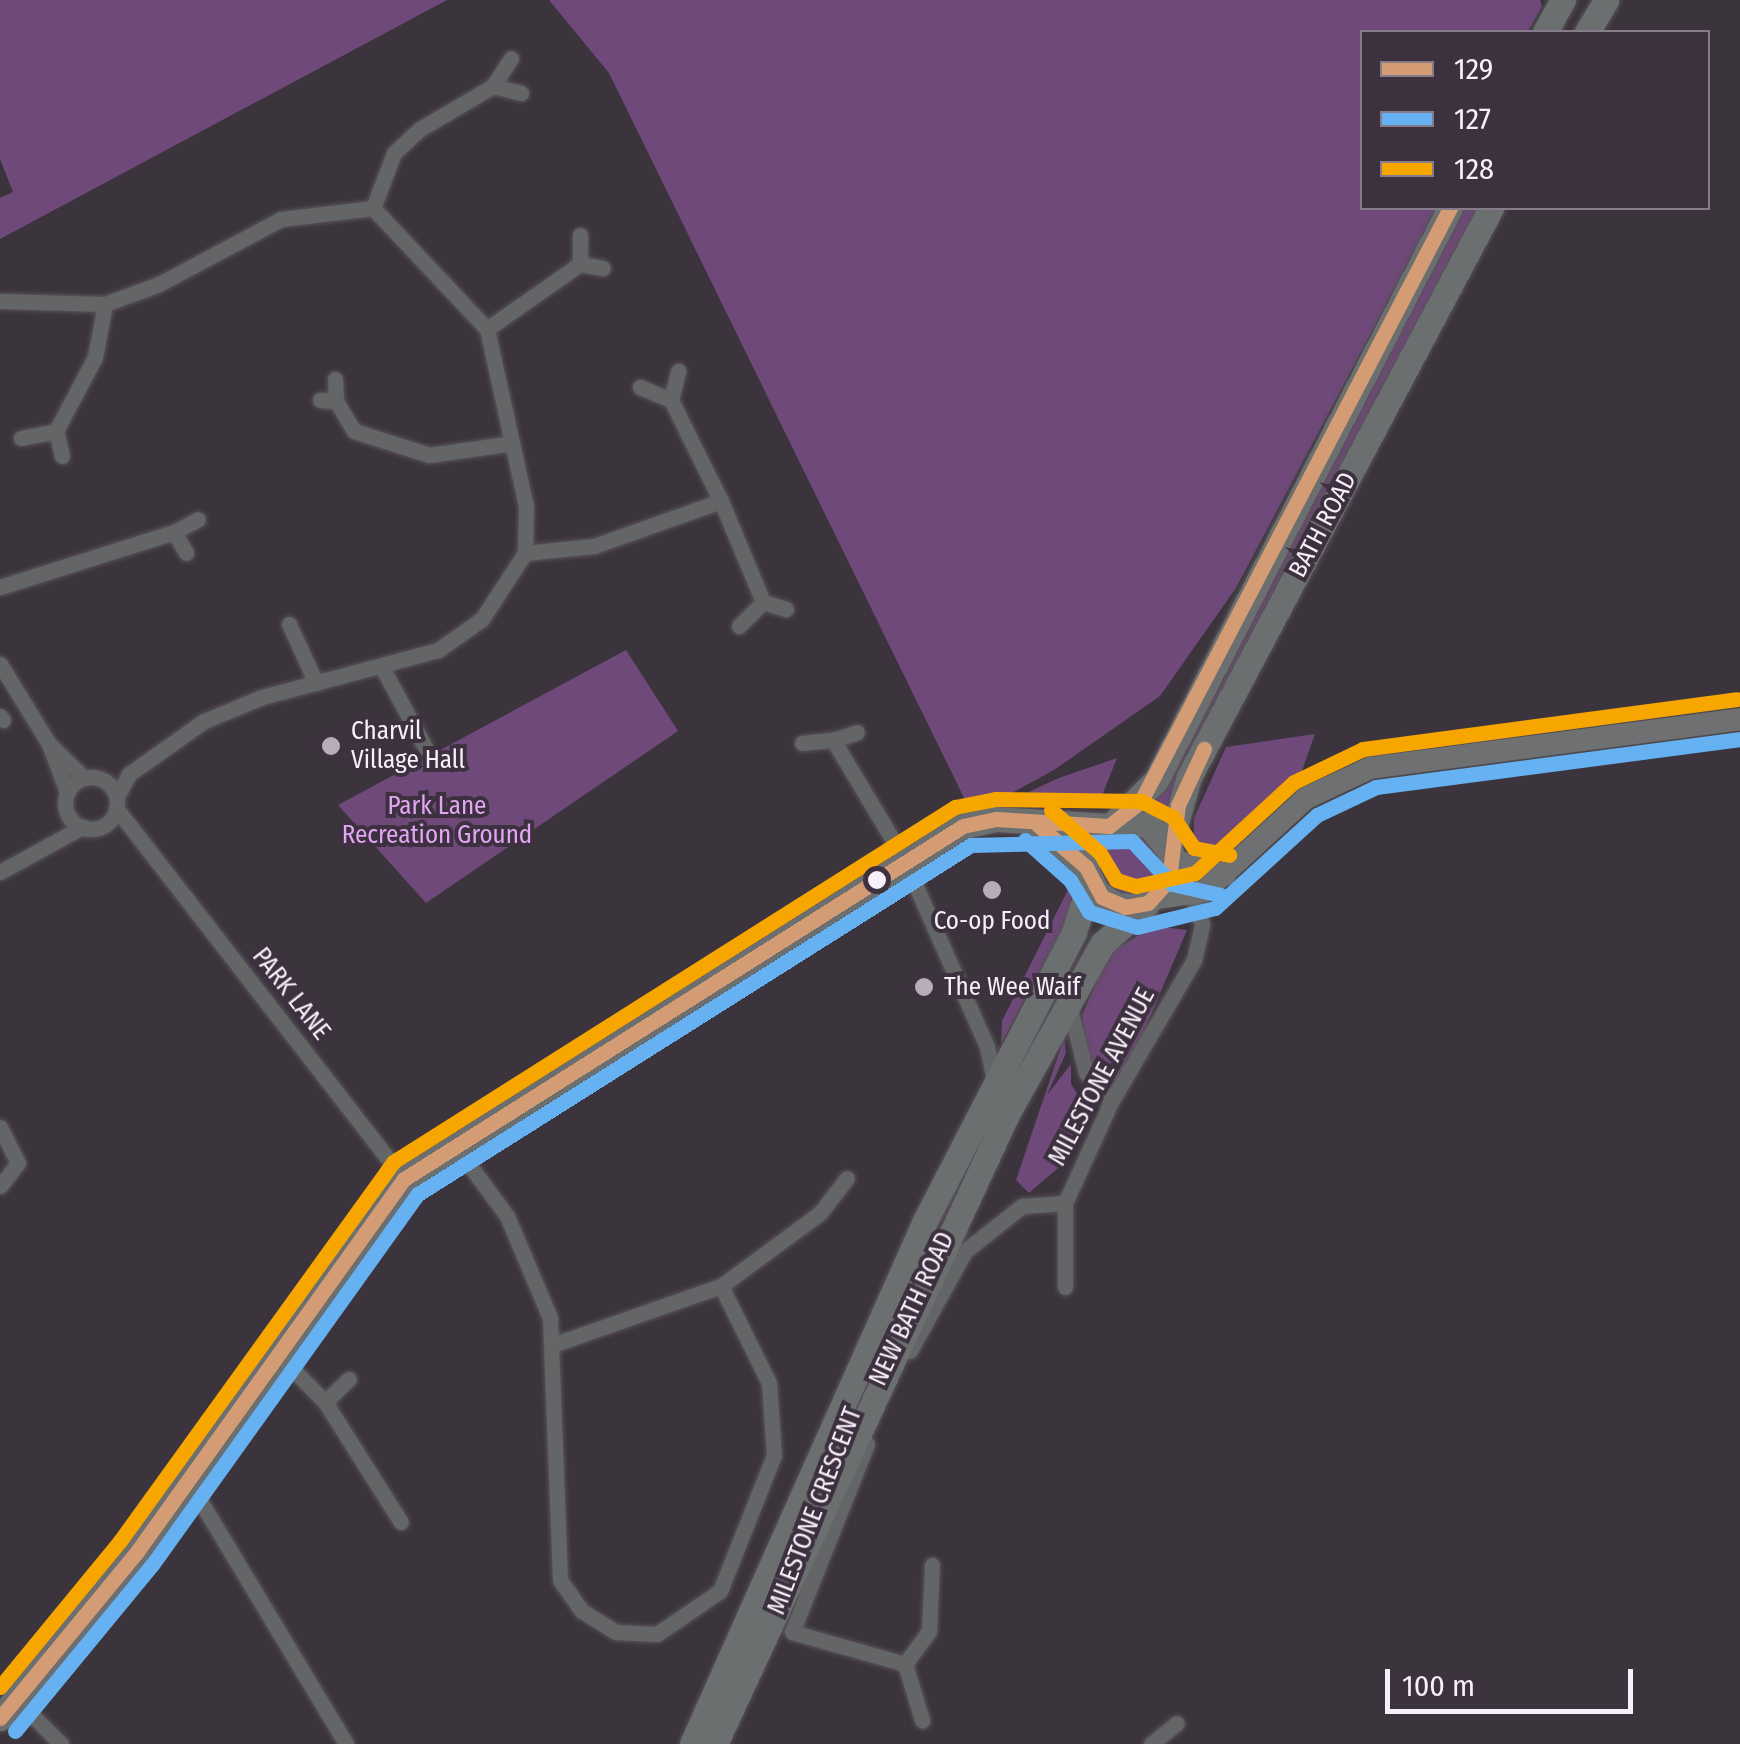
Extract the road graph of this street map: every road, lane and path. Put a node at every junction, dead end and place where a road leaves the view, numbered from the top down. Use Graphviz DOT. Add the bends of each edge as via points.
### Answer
graph roads {
  1 [pos="1563,0"];
  2 [pos="1606,0"];
  3 [pos="1546,30"];
  4 [pos="1588,30"];
  5 [pos="511,58"];
  6 [pos="493,86"];
  7 [pos="521,93"];
  8 [pos="372,208"];
  9 [pos="1449,210"];
  10 [pos="1490,210"];
  11 [pos="580,235"];
  12 [pos="580,264"];
  13 [pos="603,268"];
  14 [pos="0,301"];
  15 [pos="105,304"];
  16 [pos="488,330"];
  17 [pos="678,371"];
  18 [pos="335,379"];
  19 [pos="640,388"];
  20 [pos="671,400"];
  21 [pos="56,432"];
  22 [pos="21,438"];
  23 [pos="506,444"];
  24 [pos="62,456"];
  25 [pos="721,501"];
  26 [pos="198,519"];
  27 [pos="174,532"];
  28 [pos="525,553"];
  29 [pos="186,554"];
  30 [pos="0,586"];
  31 [pos="764,602"];
  32 [pos="786,609"];
  33 [pos="289,624"];
  34 [pos="740,626"];
  35 [pos="0,664"];
  36 [pos="383,669"];
  37 [pos="316,683"];
  38 [pos="1740,719"];
  39 [pos="857,732"];
  40 [pos="832,740"];
  41 [pos="49,744"];
  42 [pos="402,744"];
  43 [pos="802,744"];
  44 [pos="129,774"];
  45 [pos="84,778"];
  46 [pos="104,780"];
  47 [pos="67,792"];
  48 [pos="116,803"];
  49 [pos="66,809"];
  50 [pos="1112,824"];
  51 [pos="1038,825"];
  52 [pos="90,827"];
  53 [pos="137,842"];
  54 [pos="41,846"];
  55 [pos="1171,854"];
  56 [pos="903,857"];
  57 [pos="0,872"];
  58 [pos="1088,874"];
  59 [pos="1225,875"];
  60 [pos="1192,895"];
  61 [pos="1154,899"];
  62 [pos="1070,1004"];
  63 [pos="994,1082"];
  64 [pos="1111,1102"];
  65 [pos="0,1127"];
  66 [pos="456,1148"];
  67 [pos="846,1178"];
  68 [pos="404,1179"];
  69 [pos="0,1186"];
  70 [pos="1065,1203"];
  71 [pos="721,1286"];
  72 [pos="1065,1288"];
  73 [pos="555,1344"];
  74 [pos="275,1351"];
  75 [pos="349,1379"];
  76 [pos="325,1402"];
  77 [pos="187,1478"];
  78 [pos="401,1522"];
  79 [pos="932,1565"];
  80 [pos="904,1664"];
  81 [pos="9,1710"];
  82 [pos="922,1720"];
  83 [pos="1177,1723"];
  84 [pos="61,1744"];
  85 [pos="346,1744"];
  86 [pos="692,1744"];
  87 [pos="715,1744"];
  88 [pos="1151,1744"];
  1 -- 3 [label="main road"];
  2 -- 4 [label="main road"];
  5 -- 6 [label="street"];
  6 -- 7 [label="street"];
  6 -- 8 [label="street" via="394,153"];
  8 -- 15 [label="street" via="281,219 160,284"];
  8 -- 16 [label="street"];
  9 -- 50 [label="main road, BATH ROAD" via="1156,780"];
  10 -- 55 [label="main road, BATH ROAD" via="1190,777"];
  11 -- 12 [label="street"];
  12 -- 13 [label="street"];
  12 -- 16 [label="street"];
  14 -- 15 [label="street"];
  15 -- 21 [label="street" via="95,357"];
  16 -- 23 [label="street"];
  17 -- 20 [label="street"];
  18 -- 23 [label="street" via="328,400 354,432 429,455"];
  19 -- 20 [label="street"];
  20 -- 25 [label="street"];
  21 -- 22 [label="street"];
  21 -- 24 [label="street"];
  23 -- 28 [label="street" via="526,507"];
  25 -- 28 [label="street" via="594,546"];
  25 -- 31 [label="street"];
  26 -- 27 [label="street"];
  27 -- 29 [label="street"];
  27 -- 30 [label="street"];
  28 -- 36 [label="street" via="482,619 438,650"];
  31 -- 32 [label="street"];
  31 -- 34 [label="street"];
  33 -- 37 [label="street"];
  35 -- 41 [label="street"];
  36 -- 37 [label="street"];
  36 -- 42 [label="street" via="422,741"];
  37 -- 44 [label="street" via="204,721"];
  38 -- 59 [label="main road" via="1370,768 1306,798"];
  39 -- 40 [label="street"];
  40 -- 43 [label="street"];
  40 -- 56 [label="street"];
  41 -- 45 [label="street"];
  41 -- 47 [label="street"];
  44 -- 46 [label="street"];
  44 -- 48 [label="street"];
  45 -- 46 [label="street"];
  45 -- 47 [label="street"];
  46 -- 48 [label="street"];
  47 -- 49 [label="street"];
  48 -- 52 [label="street"];
  48 -- 53 [label="street, PARK LANE"];
  49 -- 52 [label="street"];
  49 -- 54 [label="street"];
  50 -- 51 [label="main road"];
  50 -- 55 [label="main road" via="1145,824"];
  50 -- 58 [label="main road, BATH ROAD" via="1092,842"];
  51 -- 56 [label="main road" via="983,821"];
  51 -- 58 [label="main road"];
  52 -- 53 [label="street"];
  52 -- 54 [label="street"];
  53 -- 68 [label="street, PARK LANE"];
  54 -- 57 [label="street"];
  55 -- 59 [label="main road"];
  55 -- 61 [label="main road, BATH ROAD"];
  56 -- 63 [label="street" via="987,1047"];
  56 -- 66 [label="main road"];
  58 -- 61 [label="main road" via="1116,905"];
  58 -- 63 [label="main road, NEW BATH ROAD" via="1074,932"];
  59 -- 60 [label="main road"];
  60 -- 61 [label="main road"];
  60 -- 64 [label="street, MILESTONE AVENUE" via="1202,924 1194,960"];
  61 -- 62 [label="main road, NEW BATH ROAD" via="1102,944"];
  62 -- 64 [label="street" via="1086,1073"];
  62 -- 87 [label="main road, NEW BATH ROAD" via="936,1254"];
  63 -- 86 [label="main road, NEW BATH ROAD"];
  64 -- 70 [label="street, MILESTONE AVENUE"];
  65 -- 69 [label="street" via="18,1163"];
  66 -- 68 [label="main road"];
  66 -- 73 [label="street" via="528,1257"];
  67 -- 71 [label="street" via="820,1213"];
  68 -- 74 [label="main road"];
  70 -- 72 [label="street, MILESTONE AVENUE"];
  70 -- 80 [label="street, MILESTONE CRESCENT" via="1022,1206 965,1251 889,1388 792,1632"];
  71 -- 73 [label="street"];
  71 -- 73 [label="street" via="769,1382 774,1454 720,1591 657,1634 616,1632 582,1611 560,1580 552,1540"];
  74 -- 76 [label="street"];
  74 -- 77 [label="main road"];
  75 -- 76 [label="street"];
  76 -- 78 [label="street" via="394,1489"];
  77 -- 81 [label="main road"];
  77 -- 85 [label="street"];
  79 -- 80 [label="street" via="929,1631"];
  80 -- 82 [label="street"];
  81 -- 84 [label="street"];
  83 -- 88 [label="street"];
}
